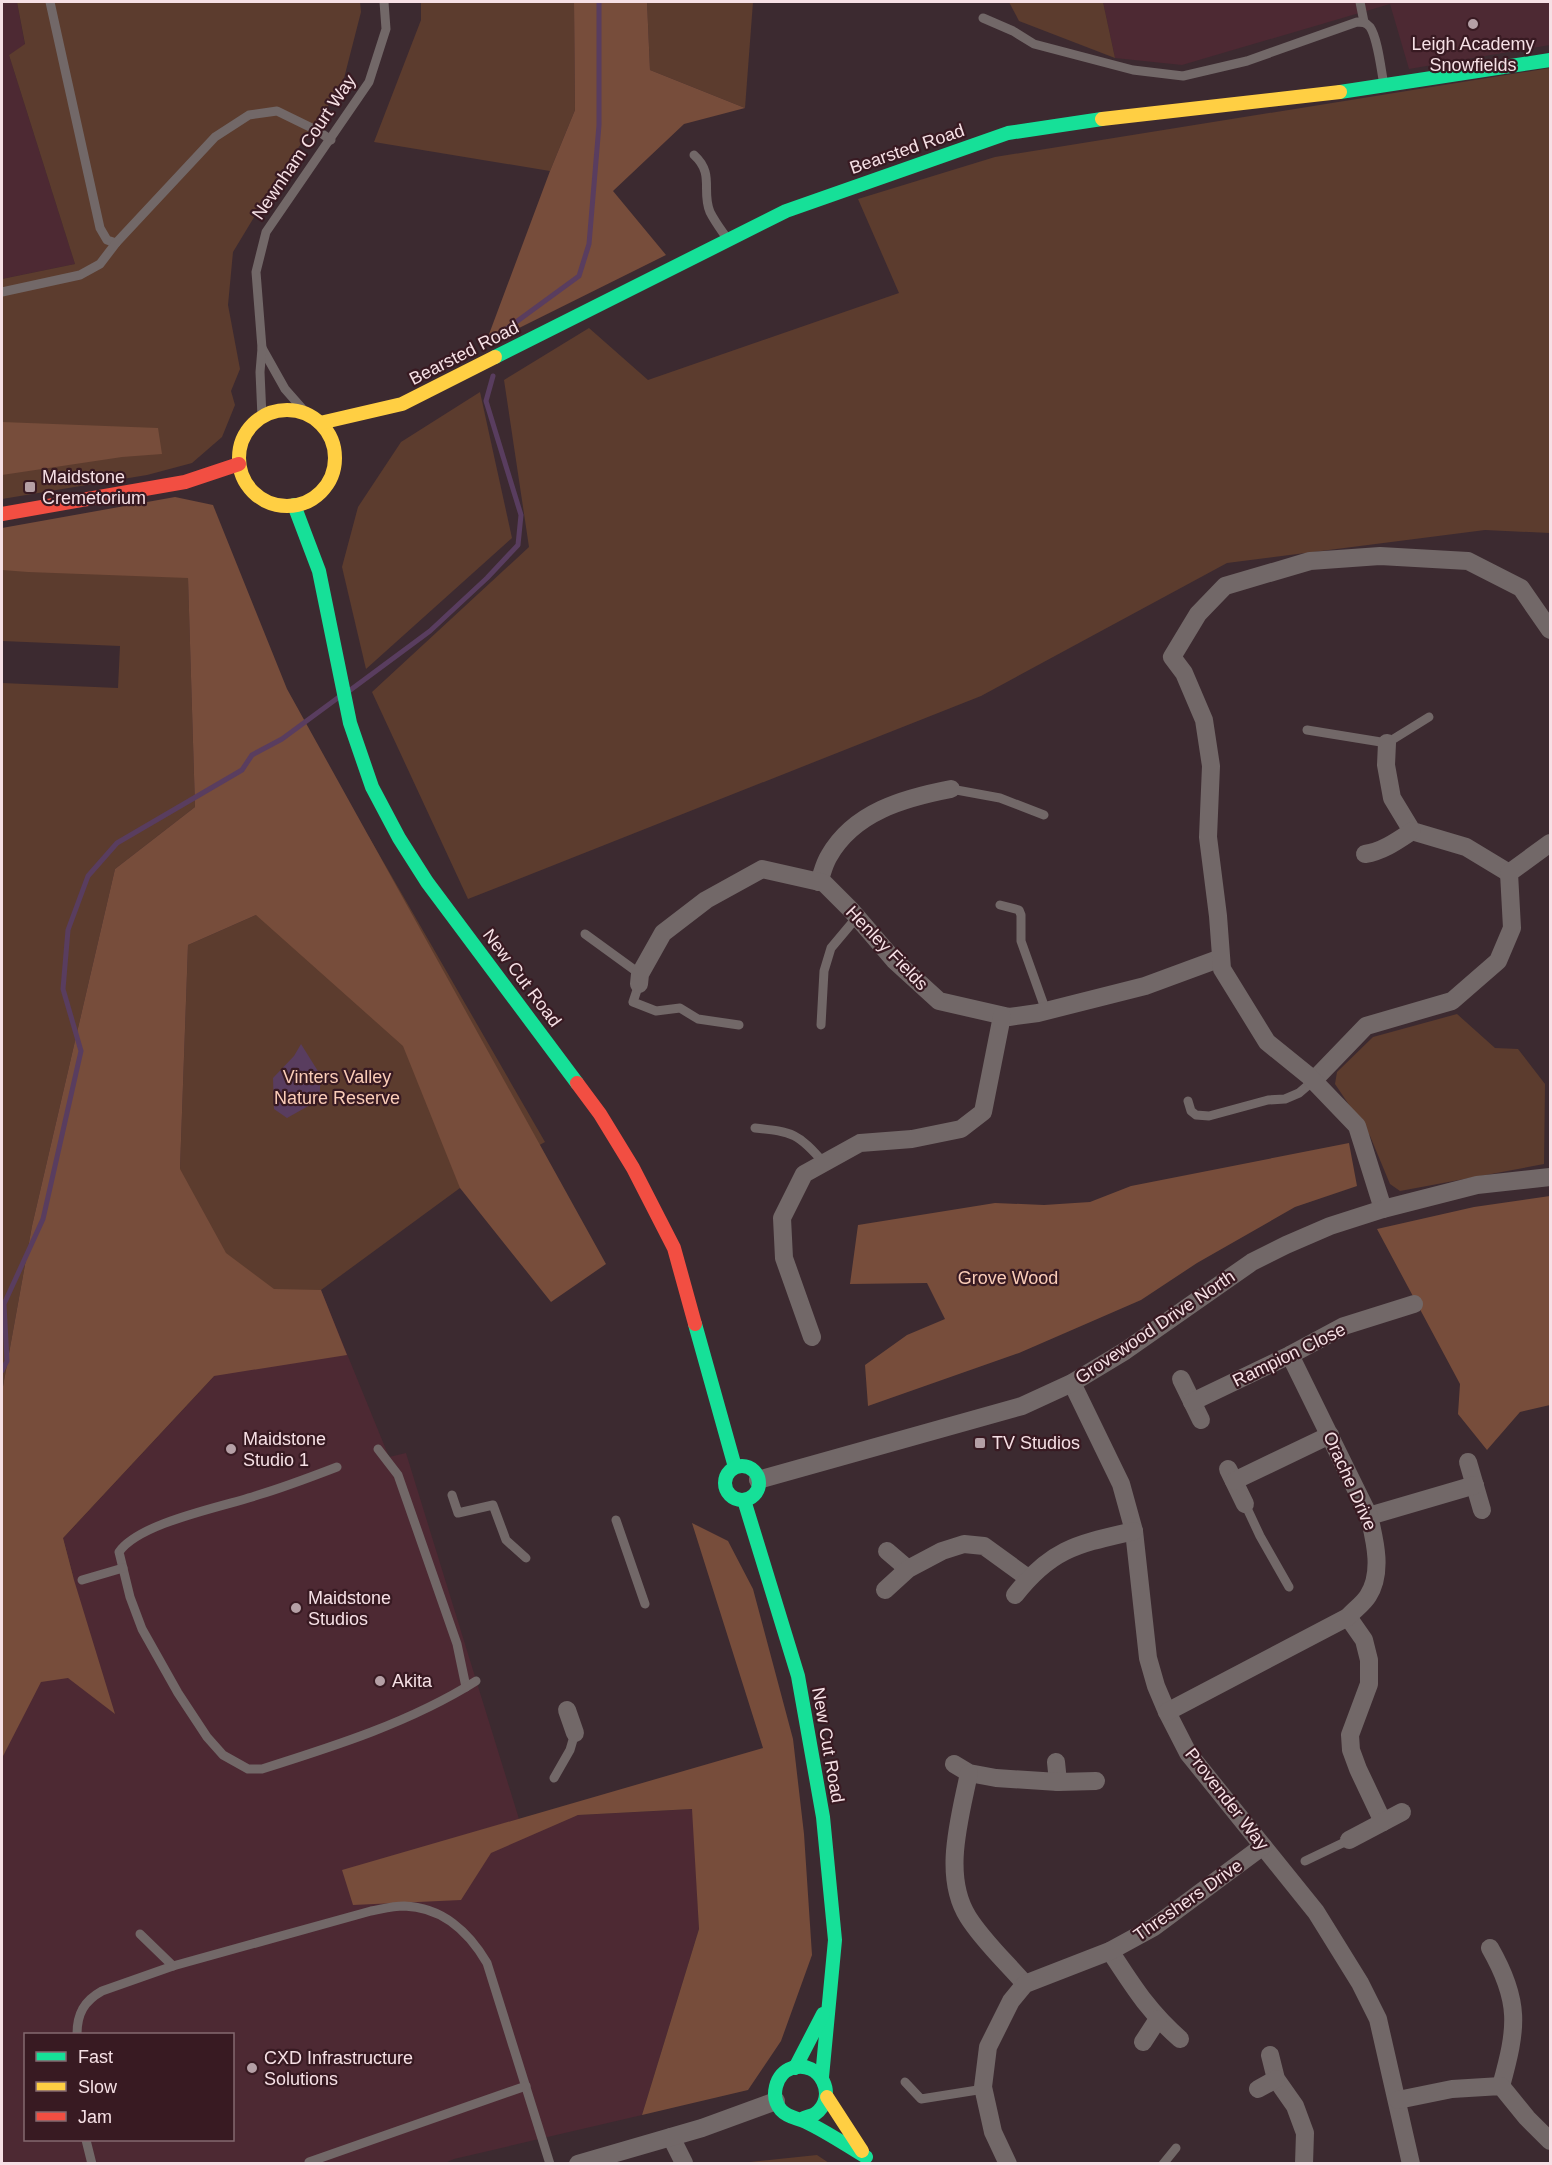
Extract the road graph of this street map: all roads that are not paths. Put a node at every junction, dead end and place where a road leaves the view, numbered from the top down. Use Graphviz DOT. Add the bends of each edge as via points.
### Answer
graph roads {
  1 [pos="50,2"];
  2 [pos="384,2"];
  3 [pos="1360,2"];
  4 [pos="983,18"];
  5 [pos="1364,22"];
  6 [pos="1551,60"];
  7 [pos="1384,87"];
  8 [pos="331,140"];
  9 [pos="694,155"];
  10 [pos="728,240"];
  11 [pos="116,243"];
  12 [pos="2,292"];
  13 [pos="262,348"];
  14 [pos="307,414"];
  15 [pos="262,417"];
  16 [pos="320,423"];
  17 [pos="239,464"];
  18 [pos="294,505"];
  19 [pos="2,514"];
  20 [pos="1551,630"];
  21 [pos="1429,717"];
  22 [pos="1307,730"];
  23 [pos="1387,743"];
  24 [pos="951,789"];
  25 [pos="1044,815"];
  26 [pos="1413,831"];
  27 [pos="1551,843"];
  28 [pos="1365,854"];
  29 [pos="1509,873"];
  30 [pos="819,882"];
  31 [pos="1000,905"];
  32 [pos="857,917"];
  33 [pos="585,934"];
  34 [pos="1221,958"];
  35 [pos="640,979"];
  36 [pos="1046,1011"];
  37 [pos="1002,1016"];
  38 [pos="739,1025"];
  39 [pos="821,1025"];
  40 [pos="1312,1081"];
  41 [pos="1188,1101"];
  42 [pos="755,1128"];
  43 [pos="824,1162"];
  44 [pos="1551,1177"];
  45 [pos="1383,1209"];
  46 [pos="1414,1304"];
  47 [pos="812,1337"];
  48 [pos="1290,1355"];
  49 [pos="1180,1379"];
  50 [pos="1072,1383"];
  51 [pos="1192,1402"];
  52 [pos="1201,1420"];
  53 [pos="1330,1436"];
  54 [pos="378,1449"];
  55 [pos="1468,1462"];
  56 [pos="337,1467"];
  57 [pos="735,1467"];
  58 [pos="758,1480"];
  59 [pos="1475,1485"];
  60 [pos="452,1495"];
  61 [pos="744,1500"];
  62 [pos="1245,1504"];
  63 [pos="1482,1510"];
  64 [pos="1369,1516"];
  65 [pos="616,1520"];
  66 [pos="1134,1531"];
  67 [pos="887,1551"];
  68 [pos="526,1558"];
  69 [pos="123,1568"];
  70 [pos="908,1569"];
  71 [pos="1028,1578"];
  72 [pos="82,1580"];
  73 [pos="1290,1587"];
  74 [pos="885,1590"];
  75 [pos="1015,1594"];
  76 [pos="645,1604"];
  77 [pos="1348,1617"];
  78 [pos="476,1681"];
  79 [pos="466,1687"];
  80 [pos="567,1710"];
  81 [pos="1167,1712"];
  82 [pos="575,1733"];
  83 [pos="1056,1762"];
  84 [pos="554,1778"];
  85 [pos="1096,1780"];
  86 [pos="1058,1782"];
  87 [pos="1402,1812"];
  88 [pos="1383,1822"];
  89 [pos="1348,1840"];
  90 [pos="1263,1846"];
  91 [pos="1305,1861"];
  92 [pos="140,1934"];
  93 [pos="1490,1948"];
  94 [pos="1110,1950"];
  95 [pos="173,1966"];
  96 [pos="1025,1983"];
  97 [pos="828,2004"];
  98 [pos="1158,2019"];
  99 [pos="77,2033"];
  100 [pos="1180,2038"];
  101 [pos="1143,2042"];
  102 [pos="1270,2055"];
  103 [pos="795,2068"];
  104 [pos="822,2077"];
  105 [pos="1276,2079"];
  106 [pos="905,2082"];
  107 [pos="526,2086"];
  108 [pos="1501,2086"];
  109 [pos="984,2089"];
  110 [pos="1258,2089"];
  111 [pos="827,2097"];
  112 [pos="1398,2100"];
  113 [pos="776,2101"];
  114 [pos="802,2119"];
  115 [pos="671,2137"];
  116 [pos="86,2141"];
  117 [pos="1551,2141"];
  118 [pos="1176,2148"];
  119 [pos="868,2160"];
  120 [pos="309,2162"];
  121 [pos="92,2163"];
  122 [pos="550,2163"];
  123 [pos="578,2163"];
  124 [pos="684,2163"];
  125 [pos="1008,2163"];
  126 [pos="1163,2163"];
  127 [pos="1304,2163"];
  128 [pos="1411,2163"];
  1 -- 11 [label="lane" via="100,228 107,240"];
  2 -- 8 [label="lane, Newnham Court Way" via="386,29 369,82"];
  3 -- 5 [label="lane"];
  4 -- 5 [label="lane" via="1034,44 1133,70 1184,76 1247,61"];
  5 -- 7 [label="lane" via="1373,35"];
  6 -- 7 [label="street, Bearsted Road"];
  7 -- 10 [label="street, Bearsted Road" via="1136,114 1008,133 786,211"];
  8 -- 11 [label="lane" via="277,111 249,115 215,137"];
  8 -- 13 [label="lane, Newnham Court Way" via="266,232 256,272"];
  9 -- 10 [label="lane" via="705,169 710,212"];
  10 -- 16 [label="street, Bearsted Road" via="402,404"];
  11 -- 12 [label="lane" via="100,264 80,275"];
  13 -- 14 [label="lane, Newnham Court Way" via="285,389"];
  13 -- 15 [label="lane, Newnham Court Way"];
  14 -- 15 [label="street" via="276,411"];
  14 -- 16 [label="street"];
  15 -- 17 [label="street" via="244,437"];
  16 -- 18 [label="street" via="334,449 330,480 321,492"];
  17 -- 18 [label="street" via="248,487 257,496 281,506"];
  17 -- 19 [label="street" via="185,482"];
  18 -- 57 [label="street, New Cut Road" via="319,571 350,723 372,787 427,882 600,1114 633,1168 674,1248"];
  20 -- 34 [label="street" via="1521,588 1468,561 1380,556 1310,561 1225,586 1198,614 1172,657 1184,673 1204,720 1211,766 1208,837"];
  21 -- 23 [label="lane"];
  22 -- 23 [label="lane"];
  23 -- 26 [label="street" via="1392,798"];
  24 -- 25 [label="lane" via="1000,798"];
  24 -- 30 [label="street" via="914,796 880,809 849,829 828,856"];
  26 -- 28 [label="street" via="1388,847"];
  26 -- 29 [label="street" via="1466,847"];
  27 -- 29 [label="street"];
  29 -- 40 [label="street" via="1512,928 1498,961 1452,1001 1366,1026"];
  30 -- 32 [label="street, Henley Fields"];
  30 -- 35 [label="street, Henley Fields" via="762,869 706,900 663,933"];
  31 -- 36 [label="lane" via="1019,910 1021,941"];
  32 -- 37 [label="street, Henley Fields" via="894,960 939,1001"];
  32 -- 39 [label="lane" via="831,948 824,971"];
  33 -- 35 [label="lane"];
  34 -- 36 [label="street, Henley Fields" via="1145,986"];
  34 -- 40 [label="street" via="1221,969 1267,1042"];
  35 -- 38 [label="lane" via="633,1002 656,1011 680,1008 698,1019"];
  36 -- 37 [label="street, Henley Fields"];
  37 -- 43 [label="street" via="983,1112 961,1129 912,1139 860,1143"];
  40 -- 41 [label="lane" via="1285,1099 1209,1116 1196,1115"];
  40 -- 45 [label="street" via="1357,1126"];
  42 -- 43 [label="lane" via="787,1132"];
  43 -- 47 [label="street" via="804,1174 782,1218 784,1258"];
  44 -- 45 [label="street, Grovewood Drive North" via="1477,1185"];
  45 -- 50 [label="street, Grovewood Drive North" via="1330,1226 1252,1262 1125,1352"];
  46 -- 48 [label="street, Rampion Close" via="1391,1319 1344,1326"];
  48 -- 51 [label="street, Rampion Close"];
  48 -- 53 [label="street, Orache Drive"];
  49 -- 51 [label="street"];
  50 -- 58 [label="street, Grovewood Drive North" via="1022,1406 977,1420"];
  50 -- 66 [label="street, Provender Way" via="1121,1484"];
  51 -- 52 [label="street"];
  53 -- 62 [label="street" via="1231,1475"];
  53 -- 64 [label="street, Orache Drive"];
  54 -- 79 [label="lane" via="398,1475 457,1644"];
  55 -- 59 [label="street"];
  56 -- 69 [label="lane" via="139,1534 119,1552"];
  57 -- 58 [label="street" via="749,1468"];
  57 -- 61 [label="street, New Cut Road" via="727,1475 726,1488 734,1497"];
  58 -- 61 [label="street" via="755,1494"];
  59 -- 63 [label="street"];
  59 -- 64 [label="street"];
  60 -- 68 [label="lane" via="458,1513 493,1505 506,1540"];
  61 -- 97 [label="street, New Cut Road" via="798,1676 823,1817 835,1940"];
  62 -- 73 [label="lane"];
  64 -- 77 [label="street, Orache Drive" via="1377,1571 1368,1596"];
  65 -- 76 [label="lane"];
  66 -- 71 [label="street" via="1071,1547"];
  66 -- 81 [label="street, Provender Way" via="1148,1658"];
  67 -- 70 [label="street"];
  69 -- 72 [label="lane"];
  69 -- 79 [label="lane" via="142,1629 178,1693 223,1755 248,1769 262,1769 377,1730"];
  70 -- 71 [label="street" via="964,1544 984,1546"];
  70 -- 74 [label="street"];
  71 -- 75 [label="street"];
  77 -- 81 [label="street, Orache Drive"];
  77 -- 88 [label="street" via="1364,1640 1369,1660 1369,1684 1350,1735 1351,1750"];
  78 -- 79 [label="lane"];
  80 -- 82 [label="street"];
  81 -- 90 [label="street, Provender Way" via="1188,1753"];
  82 -- 84 [label="lane"];
  83 -- 86 [label="street"];
  85 -- 86 [label="street"];
  86 -- 96 [label="street" via="996,1778 962,1769 956,1888 967,1917"];
  87 -- 88 [label="street"];
  88 -- 89 [label="street"];
  89 -- 91 [label="lane"];
  90 -- 94 [label="street, Threshers Drive" via="1155,1927"];
  90 -- 112 [label="street, Provender Way" via="1316,1912 1360,1983 1378,2019"];
  92 -- 95 [label="lane"];
  93 -- 108 [label="street" via="1511,1993 1515,2020"];
  94 -- 96 [label="street, Threshers Drive"];
  94 -- 98 [label="street"];
  95 -- 99 [label="lane" via="92,1996 81,2011"];
  95 -- 107 [label="lane" via="371,1911 404,1906 433,1911 475,1943 487,1963"];
  96 -- 109 [label="street" via="1011,2001 988,2047"];
  97 -- 103 [label="street, New Cut Road"];
  97 -- 104 [label="street, New Cut Road"];
  98 -- 100 [label="street"];
  98 -- 101 [label="street"];
  102 -- 105 [label="street"];
  103 -- 104 [label="street" via="810,2068"];
  103 -- 113 [label="street, New Cut Road" via="780,2077"];
  104 -- 111 [label="street, New Cut Road"];
  105 -- 110 [label="street"];
  105 -- 127 [label="street" via="1295,2106 1305,2133"];
  106 -- 109 [label="lane" via="921,2099"];
  107 -- 120 [label="lane"];
  107 -- 122 [label="lane"];
  108 -- 112 [label="street" via="1452,2089"];
  108 -- 117 [label="street"];
  109 -- 125 [label="street" via="993,2132"];
  111 -- 114 [label="street" via="818,2113"];
  111 -- 119 [label="street, New Cut Road"];
  112 -- 128 [label="street, Provender Way"];
  113 -- 114 [label="street, New Cut Road" via="786,2114"];
  113 -- 115 [label="street"];
  114 -- 119 [label="street, New Cut Road"];
  115 -- 123 [label="street"];
  115 -- 124 [label="street"];
  116 -- 121 [label="lane"];
  118 -- 126 [label="lane"];
}
